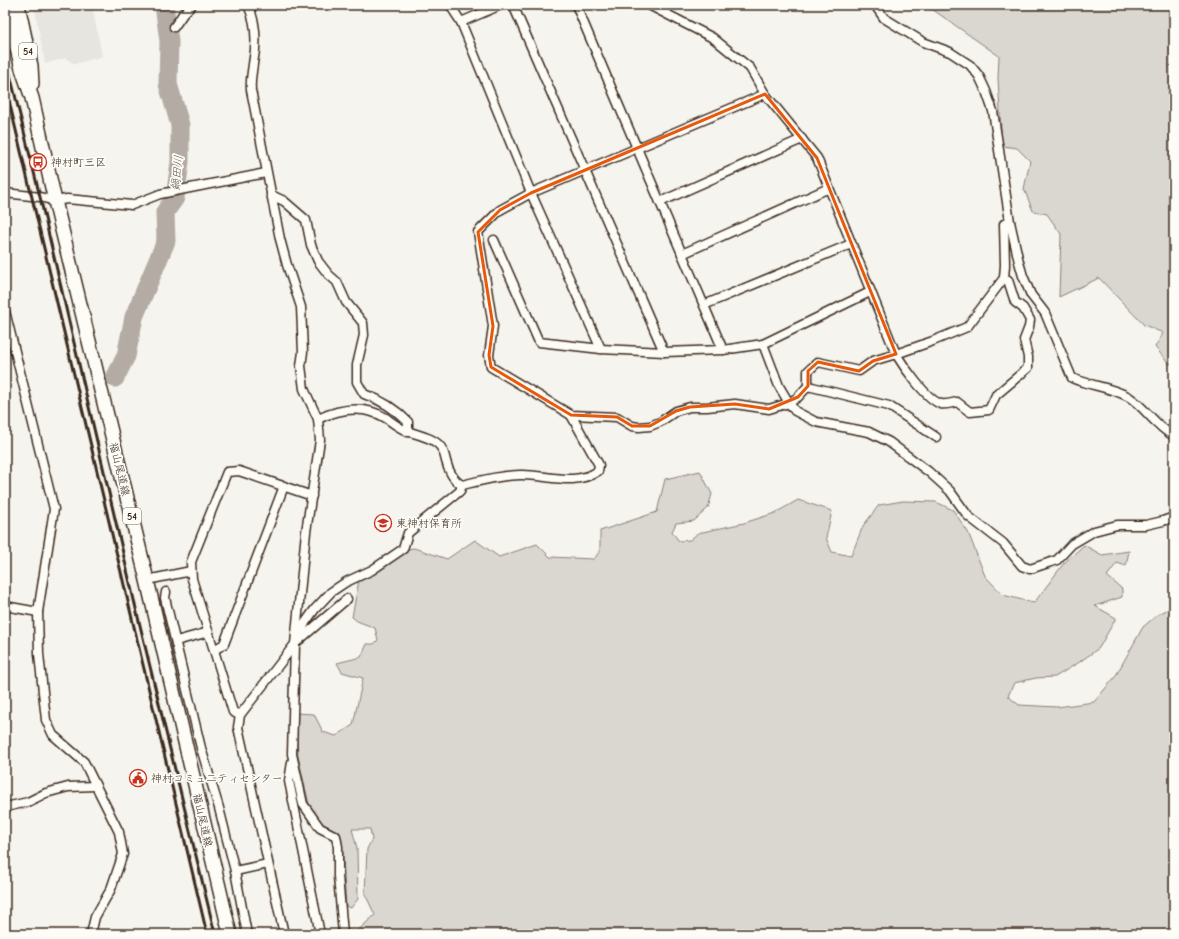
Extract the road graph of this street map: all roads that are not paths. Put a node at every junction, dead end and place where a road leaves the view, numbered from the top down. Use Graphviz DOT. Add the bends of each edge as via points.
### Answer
graph roads {
  1 [pos="6,5"];
  2 [pos="18,5"];
  3 [pos="192,5"];
  4 [pos="248,5"];
  5 [pos="450,5"];
  6 [pos="501,5"];
  7 [pos="513,5"];
  8 [pos="576,5"];
  9 [pos="649,5"];
  10 [pos="875,5"];
  11 [pos="461,22"];
  12 [pos="174,27"];
  13 [pos="765,94"];
  14 [pos="32,98"];
  15 [pos="802,139"];
  16 [pos="637,148"];
  17 [pos="585,170"];
  18 [pos="266,173"];
  19 [pos="829,188"];
  20 [pos="5,193"];
  21 [pos="531,193"];
  22 [pos="271,195"];
  23 [pos="55,200"];
  24 [pos="660,202"];
  25 [pos="1010,222"];
  26 [pos="494,240"];
  27 [pos="851,244"];
  28 [pos="682,254"];
  29 [pos="1004,278"];
  30 [pos="870,292"];
  31 [pos="704,305"];
  32 [pos="5,311"];
  33 [pos="763,344"];
  34 [pos="601,349"];
  35 [pos="723,350"];
  36 [pos="664,352"];
  37 [pos="896,354"];
  38 [pos="808,386"];
  39 [pos="788,403"];
  40 [pos="571,414"];
  41 [pos="318,419"];
  42 [pos="408,432"];
  43 [pos="1174,436"];
  44 [pos="936,437"];
  45 [pos="462,485"];
  46 [pos="284,486"];
  47 [pos="312,496"];
  48 [pos="1174,517"];
  49 [pos="191,571"];
  50 [pos="147,580"];
  51 [pos="166,592"];
  52 [pos="347,599"];
  53 [pos="5,606"];
  54 [pos="38,612"];
  55 [pos="209,632"];
  56 [pos="176,641"];
  57 [pos="295,644"];
  58 [pos="214,650"];
  59 [pos="240,715"];
  60 [pos="292,754"];
  61 [pos="95,786"];
  62 [pos="5,810"];
  63 [pos="268,864"];
  64 [pos="235,871"];
  65 [pos="92,934"];
  66 [pos="230,934"];
  67 [pos="247,934"];
  68 [pos="284,934"];
  69 [pos="320,934"];
  70 [pos="343,934"];
  1 -- 14 [label="main road, 福山尾道線 / 54"];
  2 -- 14 [label="main road, 福山尾道線 / 54" via="31,66"];
  3 -- 12 [label="street"];
  4 -- 18 [label="street" via="252,13 256,44 250,79 251,90"];
  5 -- 11 [label="street"];
  6 -- 11 [label="street"];
  7 -- 17 [label="street"];
  8 -- 16 [label="street"];
  9 -- 13 [label="street" via="713,38 750,68"];
  10 -- 25 [label="street" via="884,18 923,42 950,52 970,65 979,76 993,111"];
  11 -- 21 [label="street"];
  13 -- 15 [label="street"];
  13 -- 16 [label="street"];
  14 -- 23 [label="main road, 福山尾道線 / 54"];
  15 -- 19 [label="street" via="817,158"];
  15 -- 24 [label="street"];
  16 -- 17 [label="street"];
  16 -- 24 [label="street"];
  17 -- 21 [label="street"];
  17 -- 36 [label="street"];
  18 -- 22 [label="street"];
  18 -- 23 [label="street" via="160,194 132,205"];
  19 -- 27 [label="street"];
  19 -- 28 [label="street"];
  20 -- 23 [label="street"];
  21 -- 34 [label="street"];
  21 -- 40 [label="street" via="500,210 478,232 493,326 489,355 491,367"];
  22 -- 41 [label="street" via="287,265 301,307 301,366 304,389"];
  22 -- 42 [label="street" via="306,220 311,245 318,261 337,282 346,302 363,323 364,335 357,365 358,382 364,394 398,411 408,422"];
  23 -- 50 [label="main road, 福山尾道線 / 54"];
  24 -- 28 [label="street"];
  25 -- 29 [label="street" via="1004,224"];
  25 -- 43 [label="street" via="1023,276 1031,294 1046,313 1072,378 1129,397 1164,430"];
  26 -- 34 [label="street" via="539,342"];
  27 -- 30 [label="street"];
  27 -- 31 [label="street"];
  28 -- 31 [label="street"];
  29 -- 37 [label="street" via="967,327"];
  29 -- 37 [label="street" via="1008,280 1015,302 1023,308 1030,320 1024,340 1028,368 996,395 989,410 970,412 957,402 943,405 934,401"];
  30 -- 33 [label="street"];
  30 -- 37 [label="street"];
  31 -- 35 [label="street"];
  32 -- 54 [label="street" via="54,509"];
  33 -- 35 [label="street"];
  33 -- 39 [label="street"];
  34 -- 36 [label="street"];
  35 -- 36 [label="street"];
  37 -- 38 [label="street" via="873,361 859,371 818,362 808,371"];
  38 -- 39 [label="street"];
  38 -- 44 [label="street" via="889,406"];
  39 -- 40 [label="street" via="769,409 735,404 690,408 676,411 650,426 632,426 618,417"];
  39 -- 48 [label="street" via="795,411 816,422 869,432 889,442 950,491 968,516 1003,544 1022,566 1036,568 1057,560 1072,544 1094,531 1117,525 1146,525"];
  40 -- 45 [label="street" via="598,465 598,471 578,478 522,475 489,478"];
  41 -- 42 [label="street" via="341,410 370,411"];
  41 -- 47 [label="street" via="320,440"];
  42 -- 45 [label="street" via="435,442 442,449 452,476"];
  45 -- 57 [label="street" via="460,491 408,533 403,549 372,570 331,592 305,623"];
  46 -- 47 [label="street"];
  46 -- 49 [label="street" via="239,472 226,472 191,562"];
  46 -- 58 [label="street" via="224,644"];
  47 -- 57 [label="street"];
  49 -- 50 [label="street"];
  49 -- 55 [label="street"];
  50 -- 66 [label="main road, 福山尾道線 / 54"];
  51 -- 56 [label="street" via="165,598"];
  52 -- 57 [label="street"];
  53 -- 54 [label="street"];
  54 -- 61 [label="street" via="46,720 53,735 84,762"];
  55 -- 56 [label="street"];
  55 -- 58 [label="street"];
  56 -- 64 [label="street" via="201,748"];
  57 -- 59 [label="street"];
  57 -- 60 [label="street"];
  58 -- 59 [label="street" via="233,712"];
  59 -- 63 [label="street" via="238,727"];
  60 -- 69 [label="street" via="289,781"];
  60 -- 70 [label="street" via="303,804 320,828 336,836"];
  61 -- 62 [label="street" via="54,791"];
  61 -- 65 [label="street" via="119,832 123,854 111,889 96,917"];
  63 -- 64 [label="street"];
  63 -- 68 [label="street"];
  64 -- 67 [label="street"];
}
